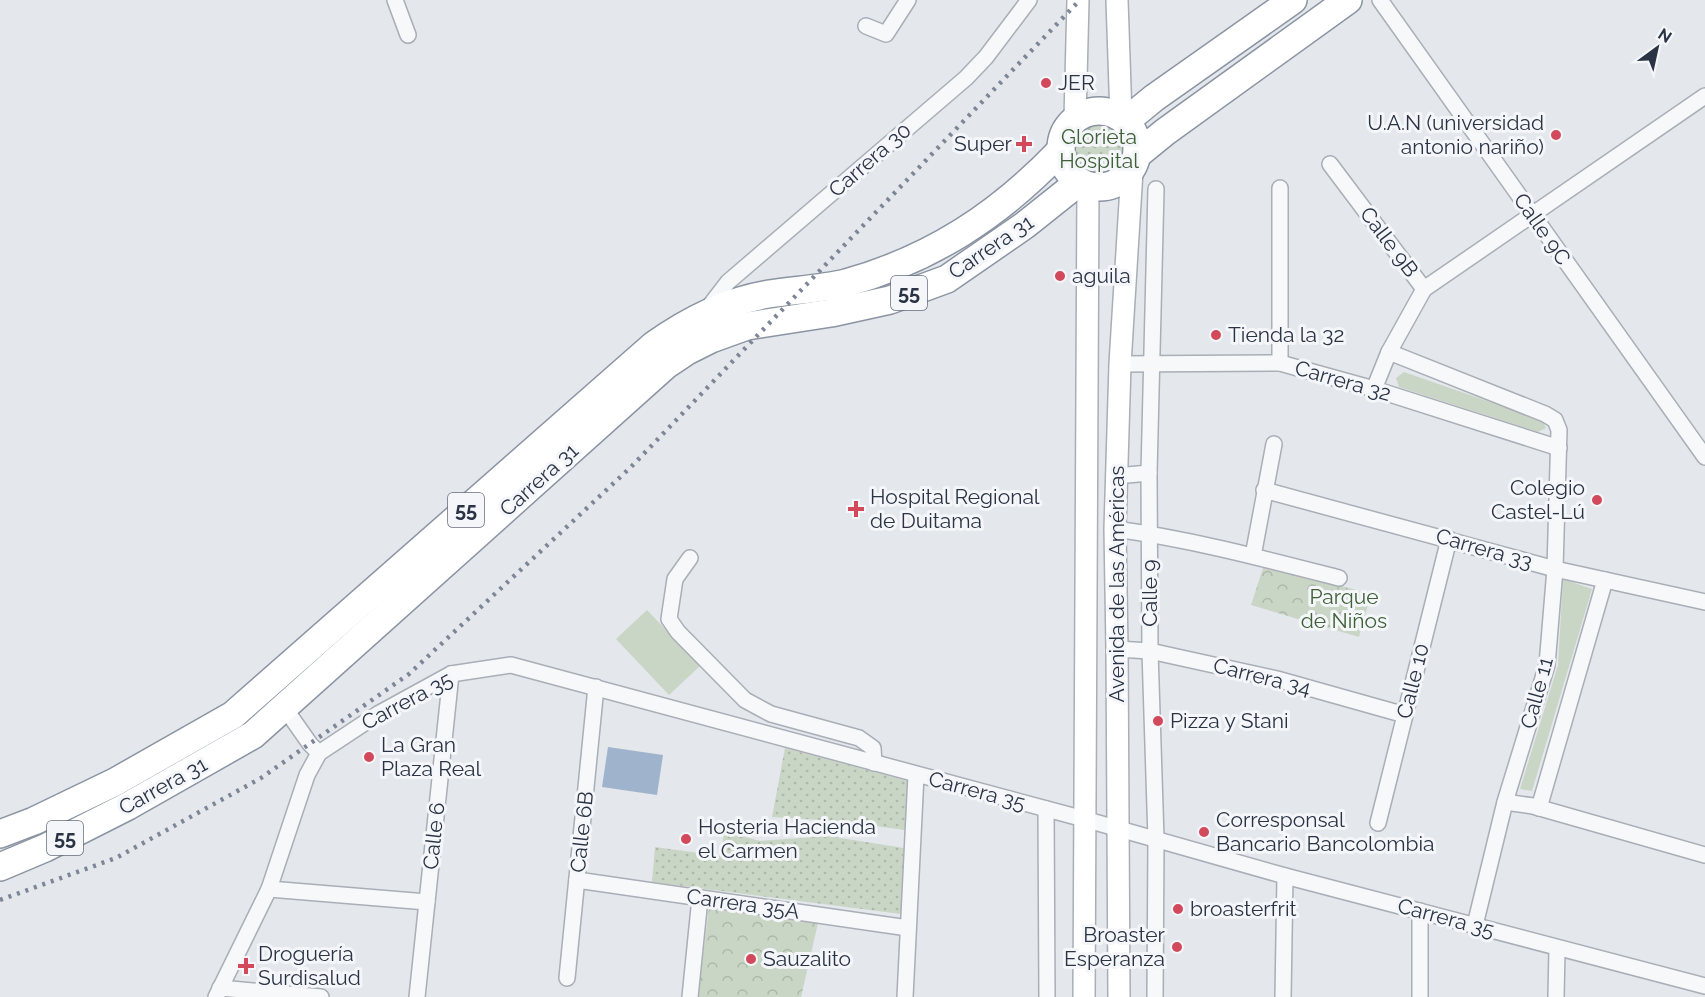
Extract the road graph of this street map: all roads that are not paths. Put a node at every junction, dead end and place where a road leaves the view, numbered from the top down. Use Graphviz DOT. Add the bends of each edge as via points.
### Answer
graph roads {
  1 [pos="395,0"];
  2 [pos="908,0"];
  3 [pos="1029,0"];
  4 [pos="1078,0"];
  5 [pos="1117,0"];
  6 [pos="1293,0"];
  7 [pos="1348,0"];
  8 [pos="1380,0"];
  9 [pos="866,26"];
  10 [pos="408,35"];
  11 [pos="1705,96"];
  12 [pos="1075,119"];
  13 [pos="1123,119"];
  14 [pos="1060,151"];
  15 [pos="1135,162"];
  16 [pos="1330,164"];
  17 [pos="1084,184"];
  18 [pos="1280,188"];
  19 [pos="1156,189"];
  20 [pos="1532,216"];
  21 [pos="1424,290"];
  22 [pos="703,314"];
  23 [pos="1389,352"];
  24 [pos="1280,363"];
  25 [pos="1120,364"];
  26 [pos="1153,364"];
  27 [pos="1374,388"];
  28 [pos="1555,420"];
  29 [pos="1274,444"];
  30 [pos="1559,448"];
  31 [pos="1705,457"];
  32 [pos="1149,473"];
  33 [pos="1116,476"];
  34 [pos="1264,490"];
  35 [pos="1114,529"];
  36 [pos="1150,533"];
  37 [pos="1449,539"];
  38 [pos="1252,555"];
  39 [pos="690,558"];
  40 [pos="1555,569"];
  41 [pos="1339,578"];
  42 [pos="1605,580"];
  43 [pos="1705,602"];
  44 [pos="1117,649"];
  45 [pos="306,651"];
  46 [pos="1150,651"];
  47 [pos="451,674"];
  48 [pos="596,687"];
  49 [pos="284,707"];
  50 [pos="1405,715"];
  51 [pos="319,753"];
  52 [pos="874,763"];
  53 [pos="916,775"];
  54 [pos="1505,802"];
  55 [pos="1539,808"];
  56 [pos="1046,809"];
  57 [pos="1084,819"];
  58 [pos="1378,823"];
  59 [pos="1118,829"];
  60 [pos="0,834"];
  61 [pos="1156,839"];
  62 [pos="1705,855"];
  63 [pos="0,867"];
  64 [pos="1285,876"];
  65 [pos="577,880"];
  66 [pos="268,889"];
  67 [pos="700,898"];
  68 [pos="427,902"];
  69 [pos="1420,911"];
  70 [pos="1474,925"];
  71 [pos="908,928"];
  72 [pos="1557,949"];
  73 [pos="567,978"];
  74 [pos="1705,986"];
  75 [pos="218,993"];
  76 [pos="321,997"];
  77 [pos="417,997"];
  78 [pos="690,997"];
  79 [pos="905,997"];
  80 [pos="1047,997"];
  81 [pos="1084,997"];
  82 [pos="1119,997"];
  83 [pos="1155,997"];
  84 [pos="1283,997"];
  85 [pos="1419,997"];
  86 [pos="1556,997"];
  1 -- 10 [label="street"];
  2 -- 9 [label="street" via="886,33"];
  3 -- 22 [label="street, Carrera 30" via="966,78 728,282"];
  4 -- 12 [label="main road"];
  5 -- 13 [label="main road"];
  6 -- 13 [label="highway"];
  7 -- 15 [label="highway" via="1165,132"];
  8 -- 20 [label="street, Calle 9C"];
  11 -- 20 [label="street"];
  12 -- 13 [label="highway" via="1097,111"];
  12 -- 14 [label="highway, 55" via="1064,134"];
  13 -- 15 [label="highway" via="1136,136"];
  14 -- 17 [label="highway" via="1068,172"];
  14 -- 22 [label="highway, Carrera 31 / 55" via="1007,203 930,252 844,283 769,294"];
  15 -- 17 [label="highway" via="1114,185"];
  15 -- 25 [label="main road, Avenida de las Américas"];
  16 -- 21 [label="street, Calle 9B"];
  17 -- 49 [label="highway, Carrera 31 / 55" via="947,279 890,300 747,326 687,351"];
  17 -- 57 [label="main road, Avenida de las Américas"];
  18 -- 24 [label="street"];
  19 -- 26 [label="street, Calle 9"];
  20 -- 21 [label="street"];
  20 -- 31 [label="street, Calle 9C"];
  21 -- 23 [label="street, Calle 9B"];
  22 -- 45 [label="highway, Carrera 31 / 55" via="654,345"];
  23 -- 27 [label="street, Calle 9B"];
  23 -- 28 [label="street, Carrera 32"];
  24 -- 26 [label="street, Carrera 32"];
  24 -- 27 [label="street, Carrera 32"];
  25 -- 26 [label="street, Carrera 32"];
  25 -- 33 [label="main road, Avenida de las Américas"];
  26 -- 32 [label="street, Calle 9"];
  27 -- 30 [label="street, Carrera 32"];
  28 -- 30 [label="street, Calle 11"];
  29 -- 34 [label="street"];
  30 -- 40 [label="street, Calle 11"];
  32 -- 33 [label="street"];
  32 -- 36 [label="street, Calle 9"];
  33 -- 35 [label="main road, Avenida de las Américas"];
  34 -- 37 [label="street, Carrera 33"];
  34 -- 38 [label="street"];
  35 -- 36 [label="street"];
  35 -- 44 [label="main road, Avenida de las Américas"];
  36 -- 38 [label="street"];
  36 -- 46 [label="street, Calle 9"];
  37 -- 40 [label="street, Carrera 33"];
  37 -- 50 [label="street, Calle 10"];
  38 -- 41 [label="street"];
  39 -- 52 [label="street" via="675,579 669,618 678,632 745,700 771,714 859,738 873,748"];
  40 -- 42 [label="street, Carrera 33"];
  40 -- 54 [label="street, Calle 11" via="1547,665"];
  42 -- 43 [label="street, Carrera 33"];
  42 -- 55 [label="street"];
  44 -- 46 [label="street, Carrera 34"];
  44 -- 59 [label="main road, Avenida de las Américas"];
  45 -- 49 [label="highway" via="304,665 286,692"];
  45 -- 60 [label="highway, Carrera 31 / 55" via="233,715 115,782"];
  46 -- 50 [label="street, Carrera 34" via="1276,679"];
  46 -- 61 [label="street, Calle 9"];
  47 -- 48 [label="street, Carrera 35" via="511,665"];
  47 -- 51 [label="street, Carrera 35" via="378,714"];
  47 -- 68 [label="street, Calle 6"];
  48 -- 52 [label="street, Carrera 35"];
  48 -- 65 [label="street, Calle 6B"];
  49 -- 51 [label="street"];
  49 -- 63 [label="highway, Carrera 31 / 55" via="252,735 128,806"];
  50 -- 58 [label="street, Calle 10"];
  51 -- 66 [label="street" via="307,775"];
  52 -- 53 [label="street, Carrera 35"];
  53 -- 56 [label="street, Carrera 35"];
  53 -- 71 [label="street"];
  54 -- 55 [label="street"];
  54 -- 70 [label="street, Calle 11"];
  55 -- 62 [label="street"];
  56 -- 57 [label="street, Carrera 35"];
  56 -- 80 [label="street"];
  57 -- 59 [label="street, Carrera 35"];
  57 -- 81 [label="main road, Avenida de las Américas"];
  59 -- 61 [label="street, Carrera 35"];
  59 -- 82 [label="main road, Avenida de las Américas"];
  61 -- 64 [label="street, Carrera 35"];
  61 -- 83 [label="street, Calle 9"];
  64 -- 69 [label="street, Carrera 35"];
  64 -- 84 [label="street"];
  65 -- 67 [label="street, Carrera 35A"];
  65 -- 73 [label="street, Calle 6B"];
  66 -- 68 [label="street"];
  66 -- 75 [label="street"];
  67 -- 71 [label="street, Carrera 35A"];
  67 -- 78 [label="street"];
  68 -- 77 [label="street, Calle 6"];
  69 -- 70 [label="street, Carrera 35"];
  69 -- 85 [label="street"];
  70 -- 72 [label="street, Carrera 35"];
  71 -- 79 [label="street"];
  72 -- 74 [label="street, Carrera 35"];
  72 -- 86 [label="street"];
  75 -- 76 [label="street"];
}
